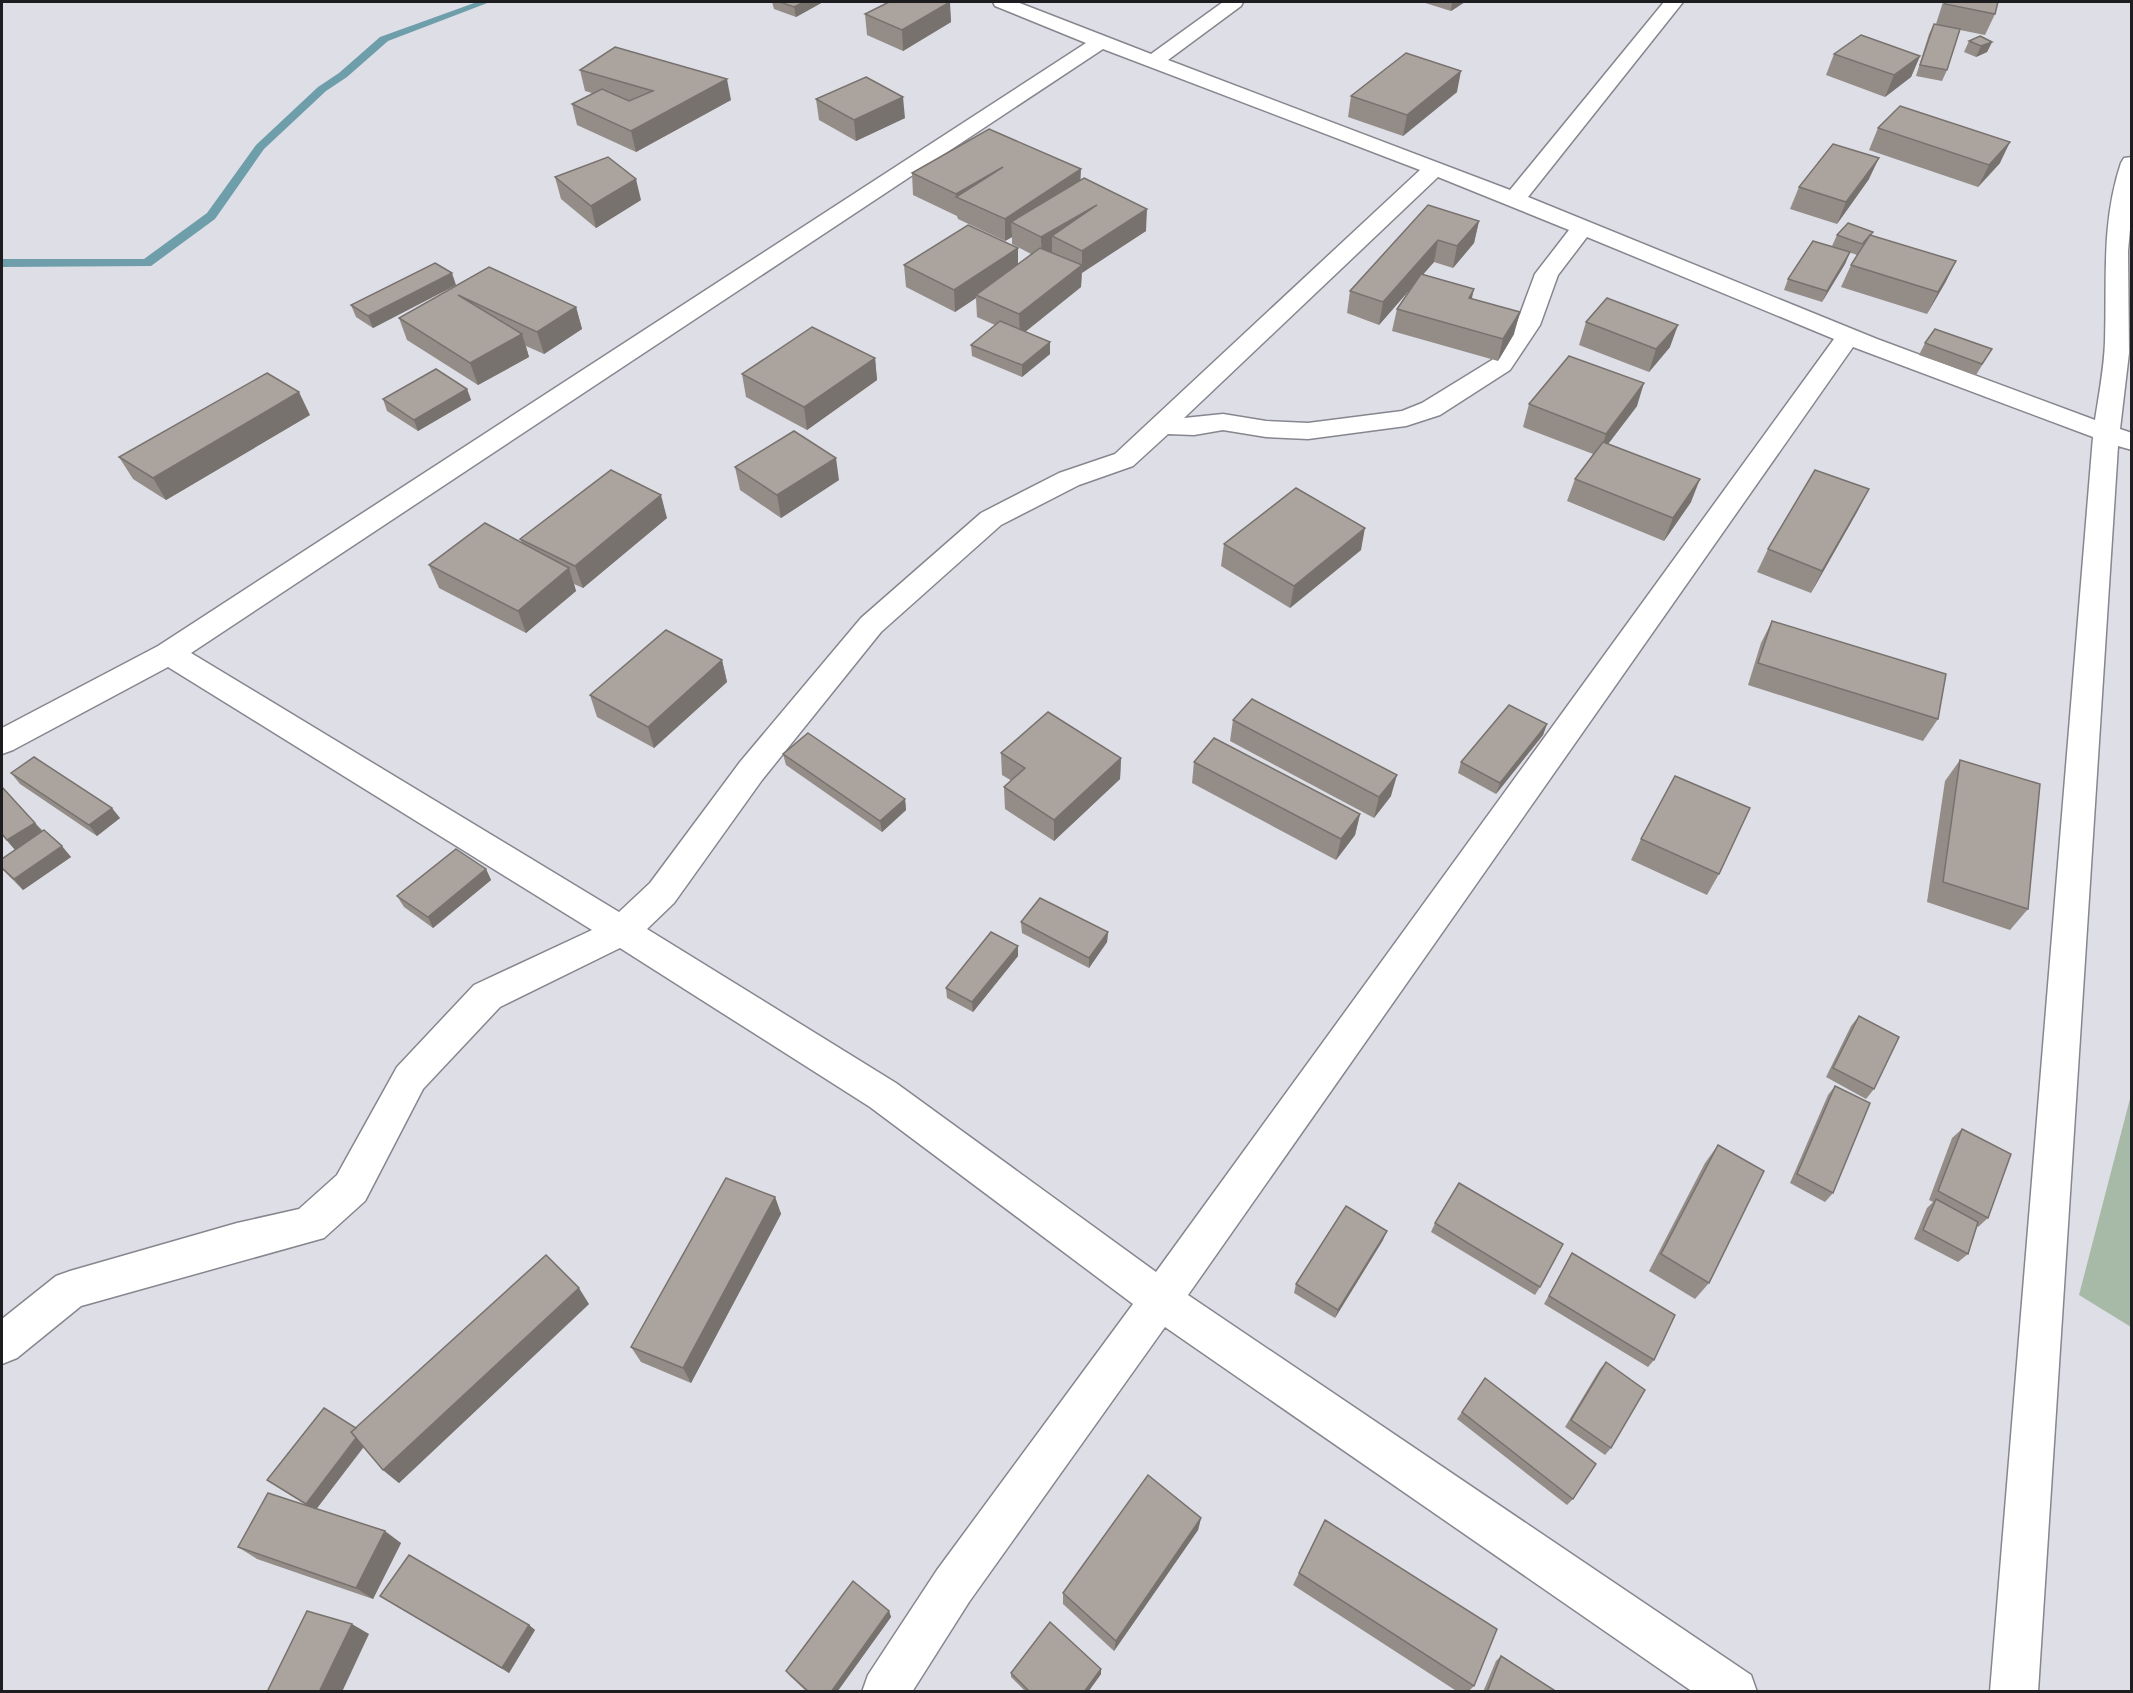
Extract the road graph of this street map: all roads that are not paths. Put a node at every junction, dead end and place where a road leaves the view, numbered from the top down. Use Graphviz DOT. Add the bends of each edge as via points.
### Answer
graph roads {
  1 [pos="1002,2"];
  2 [pos="1234,2"];
  3 [pos="1674,2"];
  4 [pos="1100,42"];
  5 [pos="1153,62"];
  6 [pos="2132,163"];
  7 [pos="1435,168"];
  8 [pos="1514,200"];
  9 [pos="1582,228"];
  10 [pos="1848,337"];
  11 [pos="1160,425"];
  12 [pos="2119,438"];
  13 [pos="169,653"];
  14 [pos="2,742"];
  15 [pos="622,930"];
  16 [pos="1160,1300"];
  17 [pos="2,1344"];
  18 [pos="885,1692"];
  19 [pos="1734,1692"];
  20 [pos="2014,1692"];
  1 -- 4 [label="street"];
  2 -- 5 [label="street"];
  3 -- 8 [label="street"];
  4 -- 5 [label="street"];
  4 -- 13 [label="street"];
  5 -- 7 [label="street"];
  6 -- 12 [label="street" via="2115,247"];
  7 -- 8 [label="street"];
  7 -- 11 [label="street"];
  8 -- 9 [label="street"];
  9 -- 10 [label="street"];
  9 -- 11 [label="street" via="1547,274 1528,325 1501,365 1431,409 1406,417 1308,431 1223,422 1194,427"];
  10 -- 12 [label="street"];
  10 -- 16 [label="street"];
  11 -- 15 [label="street" via="1124,460 1069,479 991,519 871,625 751,771 662,893"];
  12 -- 20 [label="street"];
  13 -- 14 [label="street"];
  13 -- 15 [label="street"];
  15 -- 16 [label="street" via="883,1095"];
  15 -- 17 [label="street" via="488,996 410,1078 351,1188 310,1225 70,1290"];
  16 -- 18 [label="street" via="953,1586"];
  16 -- 19 [label="street"];
}
